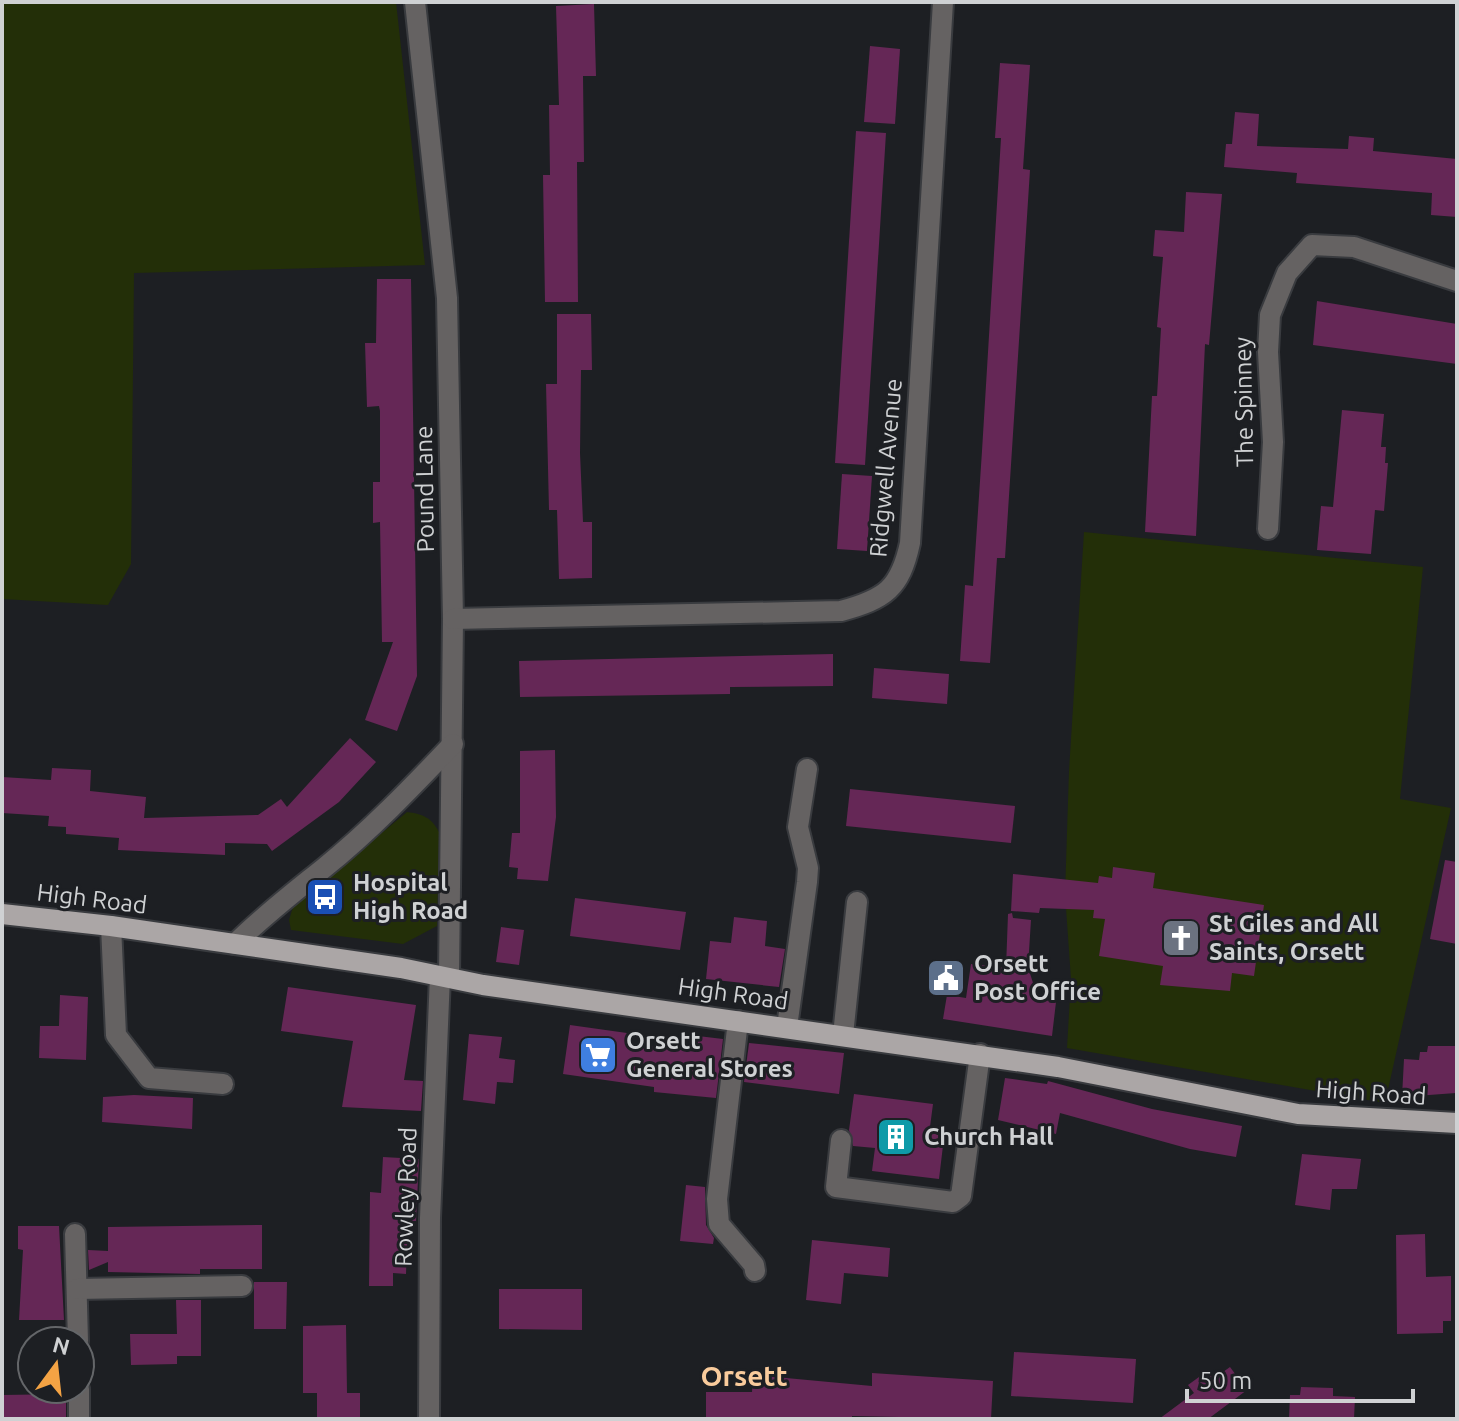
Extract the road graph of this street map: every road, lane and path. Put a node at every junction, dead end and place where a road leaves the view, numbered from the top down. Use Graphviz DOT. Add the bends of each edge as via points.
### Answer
graph roads {
  1 [pos="415,2"];
  2 [pos="943,2"];
  3 [pos="1457,281"];
  4 [pos="1268,529"];
  5 [pos="453,619"];
  6 [pos="453,744"];
  7 [pos="807,769"];
  8 [pos="857,902"];
  9 [pos="2,914"];
  10 [pos="111,926"];
  11 [pos="235,944"];
  12 [pos="444,976"];
  13 [pos="738,1021"];
  14 [pos="787,1027"];
  15 [pos="843,1035"];
  16 [pos="980,1054"];
  17 [pos="223,1084"];
  18 [pos="1457,1123"];
  19 [pos="841,1140"];
  20 [pos="75,1234"];
  21 [pos="755,1271"];
  22 [pos="242,1286"];
  23 [pos="77,1289"];
  24 [pos="78,1325"];
  25 [pos="429,1419"];
  1 -- 5 [label="street, Pound Lane" via="447,298"];
  2 -- 5 [label="street, Ridgwell Avenue" via="910,543 899,580 875,602 841,611"];
  3 -- 4 [label="street, The Spinney" via="1354,247 1312,245 1287,273 1270,315 1273,442"];
  5 -- 6 [label="street, Pound Lane"];
  6 -- 11 [label="street" via="375,823"];
  6 -- 12 [label="street, Pound Lane"];
  7 -- 14 [label="street" via="798,827 807,882"];
  8 -- 15 [label="street"];
  9 -- 10 [label="main road, High Road"];
  10 -- 11 [label="main road, High Road"];
  10 -- 17 [label="street" via="116,1035 149,1078"];
  11 -- 12 [label="main road, High Road"];
  12 -- 13 [label="main road, High Road"];
  12 -- 25 [label="street, Rowley Road" via="430,1218"];
  13 -- 14 [label="main road, High Road"];
  13 -- 21 [label="street" via="717,1199 719,1224"];
  14 -- 15 [label="main road, High Road"];
  15 -- 16 [label="main road, High Road"];
  16 -- 18 [label="main road, High Road" via="1298,1114"];
  16 -- 19 [label="street" via="961,1196 953,1202 836,1187"];
  20 -- 23 [label="street"];
  22 -- 23 [label="street"];
  23 -- 24 [label="street"];
}
